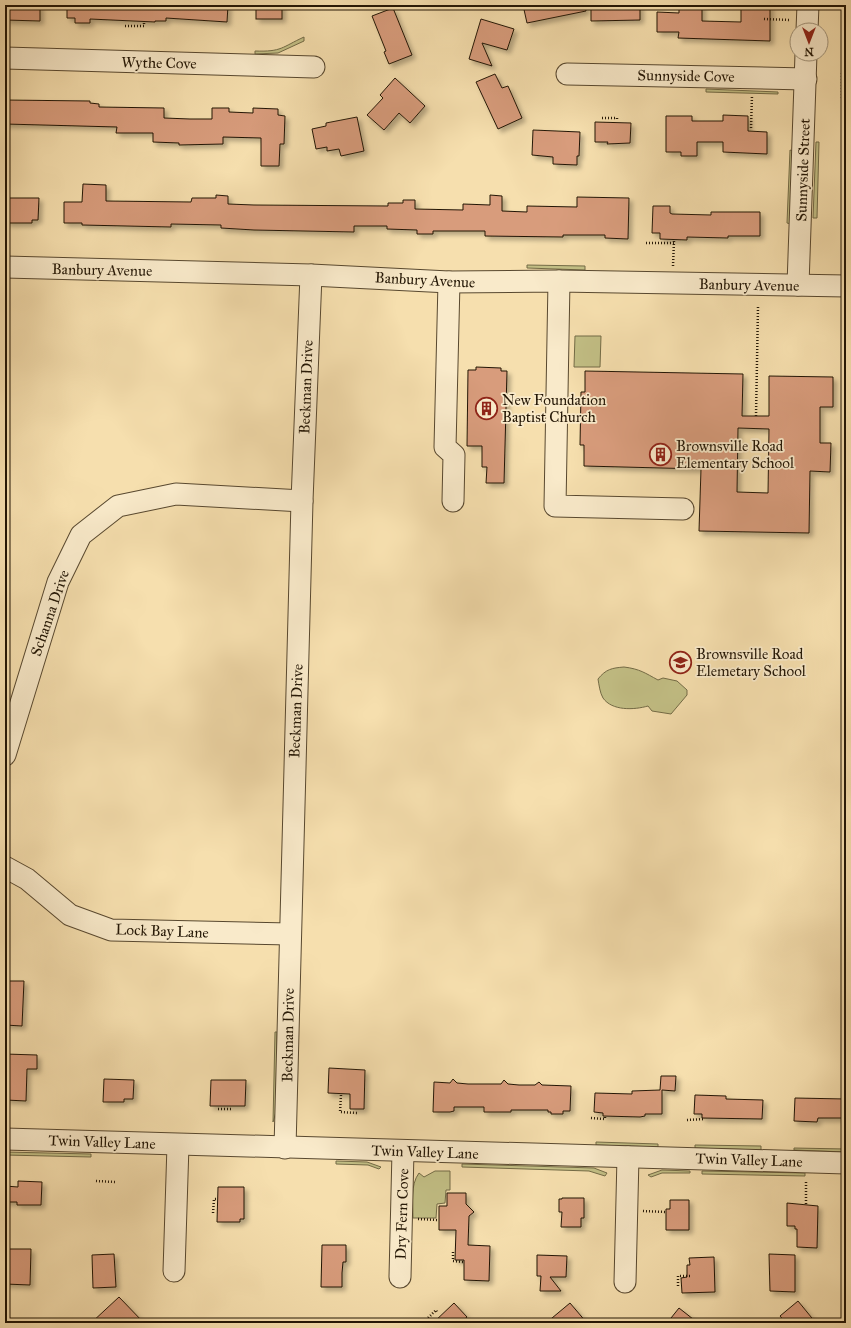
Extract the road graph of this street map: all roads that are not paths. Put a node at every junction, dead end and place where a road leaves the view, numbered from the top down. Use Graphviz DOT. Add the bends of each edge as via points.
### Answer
graph roads {
  1 [pos="808,5"];
  2 [pos="801,22"];
  3 [pos="5,58"];
  4 [pos="806,62"];
  5 [pos="314,67"];
  6 [pos="566,74"];
  7 [pos="806,79"];
  8 [pos="5,267"];
  9 [pos="311,275"];
  10 [pos="559,281"];
  11 [pos="449,282"];
  12 [pos="798,285"];
  13 [pos="846,286"];
  14 [pos="302,501"];
  15 [pos="453,501"];
  16 [pos="683,509"];
  17 [pos="5,755"];
  18 [pos="5,867"];
  19 [pos="290,934"];
  20 [pos="5,1140"];
  21 [pos="178,1145"];
  22 [pos="285,1148"];
  23 [pos="403,1151"];
  24 [pos="628,1157"];
  25 [pos="846,1163"];
  26 [pos="174,1270"];
  27 [pos="400,1277"];
  28 [pos="625,1282"];
  1 -- 2 [label="street"];
  3 -- 5 [label="street, Wythe Cove"];
  4 -- 7 [label="street, Sunnyside Street"];
  6 -- 7 [label="street, Sunnyside Cove"];
  7 -- 12 [label="street, Sunnyside Street"];
  8 -- 9 [label="street, Banbury Avenue"];
  9 -- 11 [label="street, Banbury Avenue"];
  9 -- 14 [label="street, Beckman Drive"];
  10 -- 11 [label="street, Banbury Avenue"];
  10 -- 12 [label="street, Banbury Avenue"];
  10 -- 16 [label="street" via="555,506"];
  11 -- 15 [label="street" via="445,447 454,455"];
  12 -- 13 [label="street, Banbury Avenue"];
  14 -- 17 [label="street, Schanna Drive" via="176,494 118,506 81,534 58,582"];
  14 -- 19 [label="street, Beckman Drive"];
  18 -- 19 [label="street, Lock Bay Lane" via="27,879 70,915 112,930"];
  19 -- 22 [label="street, Beckman Drive"];
  20 -- 21 [label="street, Twin Valley Lane"];
  21 -- 22 [label="street, Twin Valley Lane"];
  21 -- 26 [label="street"];
  22 -- 23 [label="street, Twin Valley Lane"];
  23 -- 24 [label="street, Twin Valley Lane"];
  23 -- 27 [label="street, Dry Fern Cove"];
  24 -- 25 [label="street, Twin Valley Lane"];
  24 -- 28 [label="street"];
}
